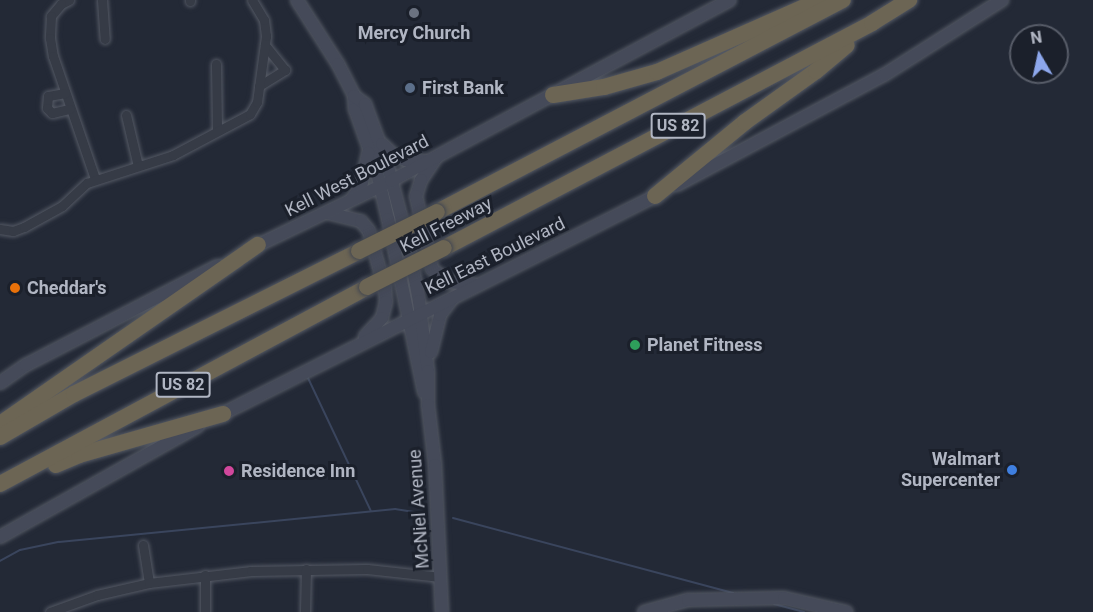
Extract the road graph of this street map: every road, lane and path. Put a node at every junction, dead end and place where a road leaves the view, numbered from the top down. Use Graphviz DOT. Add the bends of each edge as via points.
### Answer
graph roads {
  1 [pos="69,0"];
  2 [pos="102,0"];
  3 [pos="252,0"];
  4 [pos="297,0"];
  5 [pos="730,0"];
  6 [pos="819,0"];
  7 [pos="843,0"];
  8 [pos="909,0"];
  9 [pos="1002,0"];
  10 [pos="873,23"];
  11 [pos="105,39"];
  12 [pos="265,45"];
  13 [pos="216,64"];
  14 [pos="259,86"];
  15 [pos="65,93"];
  16 [pos="553,95"];
  17 [pos="354,96"];
  18 [pos="70,109"];
  19 [pos="126,115"];
  20 [pos="217,130"];
  21 [pos="378,138"];
  22 [pos="369,148"];
  23 [pos="433,159"];
  24 [pos="138,165"];
  25 [pos="95,179"];
  26 [pos="386,184"];
  27 [pos="655,196"];
  28 [pos="351,201"];
  29 [pos="326,213"];
  30 [pos="0,229"];
  31 [pos="258,245"];
  32 [pos="477,284"];
  33 [pos="454,296"];
  34 [pos="420,312"];
  35 [pos="408,319"];
  36 [pos="375,335"];
  37 [pos="358,344"];
  38 [pos="414,347"];
  39 [pos="429,371"];
  40 [pos="0,383"];
  41 [pos="428,405"];
  42 [pos="223,414"];
  43 [pos="0,424"];
  44 [pos="0,437"];
  45 [pos="0,484"];
  46 [pos="0,489"];
  47 [pos="0,537"];
  48 [pos="143,545"];
  49 [pos="306,569"];
  50 [pos="205,576"];
  51 [pos="441,577"];
  52 [pos="149,583"];
  53 [pos="50,612"];
  54 [pos="205,612"];
  55 [pos="305,612"];
  56 [pos="442,612"];
  57 [pos="644,612"];
  58 [pos="846,612"];
  1 -- 15 [label="street" via="53,12 48,28"];
  2 -- 11 [label="street"];
  3 -- 12 [label="street" via="264,20"];
  4 -- 17 [label="main road, McNiel Avenue"];
  5 -- 16 [label="main road, Kell West Boulevard"];
  6 -- 16 [label="highway" via="657,72 604,87"];
  7 -- 44 [label="highway, Kell Freeway / US 82, bridge" via="437,212 74,394"];
  8 -- 10 [label="highway, Kell Freeway / US 82"];
  9 -- 27 [label="main road, Kell East Boulevard" via="884,75"];
  10 -- 27 [label="highway"];
  10 -- 45 [label="highway, Kell Freeway / US 82, bridge"];
  12 -- 14 [label="street"];
  12 -- 14 [label="street" via="285,70"];
  13 -- 20 [label="street"];
  14 -- 20 [label="street" via="250,114"];
  15 -- 18 [label="street"];
  15 -- 18 [label="street" via="48,96 47,108 52,113"];
  16 -- 23 [label="main road, Kell West Boulevard"];
  17 -- 21 [label="main road, McNiel Avenue" via="364,104"];
  17 -- 22 [label="main road, McNiel Avenue"];
  18 -- 25 [label="street"];
  19 -- 24 [label="street"];
  20 -- 24 [label="street" via="173,155"];
  21 -- 23 [label="main road" via="395,156 406,160"];
  21 -- 26 [label="main road, McNiel Avenue"];
  22 -- 26 [label="main road, McNiel Avenue"];
  22 -- 28 [label="main road" via="364,178"];
  23 -- 26 [label="main road, Kell West Boulevard"];
  23 -- 32 [label="main road" via="416,196 432,269 449,282"];
  24 -- 25 [label="street"];
  25 -- 30 [label="street" via="44,216 12,231"];
  26 -- 28 [label="main road, Kell West Boulevard"];
  26 -- 34 [label="main road, McNiel Avenue" via="408,246"];
  26 -- 35 [label="main road, McNiel Avenue"];
  27 -- 32 [label="main road, Kell East Boulevard"];
  28 -- 29 [label="main road, Kell West Boulevard"];
  29 -- 31 [label="main road, Kell West Boulevard"];
  29 -- 37 [label="main road" via="361,220 369,231 385,289 382,318"];
  31 -- 40 [label="main road, Kell West Boulevard"];
  31 -- 43 [label="highway"];
  32 -- 33 [label="main road, Kell East Boulevard"];
  33 -- 34 [label="main road, Kell East Boulevard"];
  33 -- 39 [label="main road" via="440,315 432,337"];
  34 -- 35 [label="main road, Kell East Boulevard"];
  34 -- 39 [label="main road, McNiel Avenue"];
  35 -- 36 [label="main road, Kell East Boulevard"];
  35 -- 38 [label="main road, McNiel Avenue"];
  36 -- 37 [label="main road, Kell East Boulevard"];
  36 -- 38 [label="main road" via="400,335"];
  37 -- 42 [label="main road, Kell East Boulevard"];
  38 -- 41 [label="main road, McNiel Avenue"];
  39 -- 41 [label="main road, McNiel Avenue"];
  41 -- 51 [label="main road, McNiel Avenue"];
  42 -- 46 [label="highway" via="79,455"];
  42 -- 47 [label="main road, Kell East Boulevard"];
  48 -- 52 [label="street"];
  49 -- 50 [label="street"];
  49 -- 51 [label="street" via="367,569"];
  49 -- 55 [label="street"];
  50 -- 52 [label="street"];
  50 -- 54 [label="street"];
  51 -- 56 [label="main road, McNiel Avenue"];
  52 -- 53 [label="street" via="97,595"];
  57 -- 58 [label="main road" via="688,600 784,598"];
}
